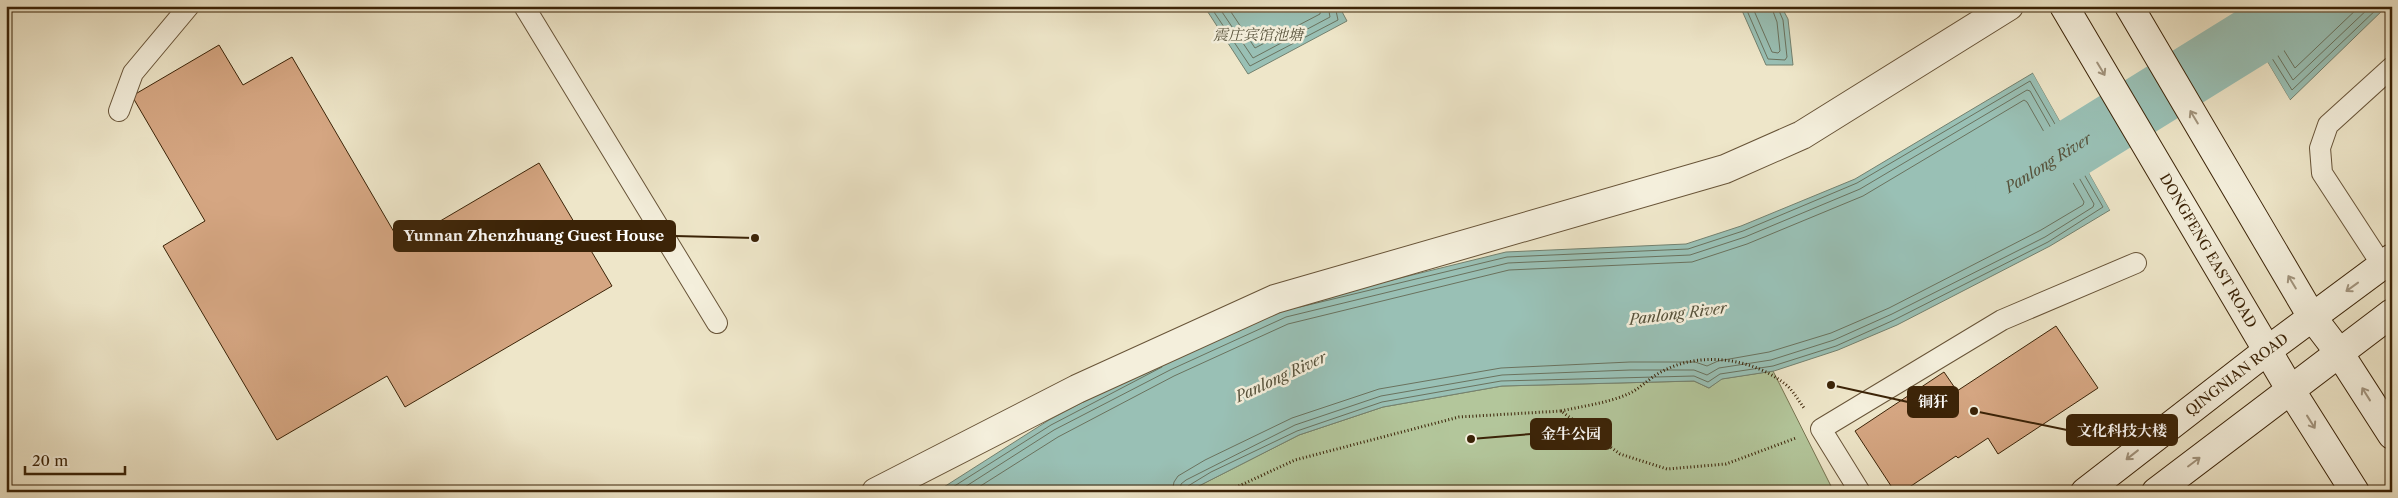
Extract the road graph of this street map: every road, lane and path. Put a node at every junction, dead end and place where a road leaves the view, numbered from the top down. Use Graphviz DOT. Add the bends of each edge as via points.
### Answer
graph roads {
  1 [pos="189,6"];
  2 [pos="524,6"];
  3 [pos="2009,6"];
  4 [pos="2129,6"];
  5 [pos="2070,17"];
  6 [pos="2392,67"];
  7 [pos="119,111"];
  8 [pos="2387,261"];
  9 [pos="2136,263"];
  10 [pos="2392,313"];
  11 [pos="2312,317"];
  12 [pos="717,323"];
  13 [pos="2268,350"];
  14 [pos="2338,351"];
  15 [pos="1787,385"];
  16 [pos="2290,388"];
  17 [pos="1562,411"];
  18 [pos="1821,429"];
  19 [pos="2392,435"];
  20 [pos="876,492"];
  21 [pos="1226,492"];
  22 [pos="1860,492"];
  23 [pos="2085,492"];
  24 [pos="2156,492"];
  25 [pos="2355,492"];
  1 -- 7 [label="lane" via="133,73"];
  2 -- 12 [label="lane"];
  3 -- 20 [label="main road" via="1802,135 1725,169 1275,299 1078,389"];
  11 -- 4 [label="main road, one-way"];
  5 -- 13 [label="main road, DONGFENG EAST ROAD, one-way"];
  6 -- 8 [label="lane" via="2328,126 2320,148 2322,173"];
  8 -- 11 [label="main road, QINGNIAN ROAD, one-way"];
  9 -- 18 [label="lane" via="2002,320"];
  10 -- 14 [label="main road"];
  11 -- 13 [label="main road, QINGNIAN ROAD"];
  11 -- 14 [label="main road"];
  13 -- 16 [label="main road, DONGFENG EAST ROAD"];
  13 -- 23 [label="main road, QINGNIAN ROAD, one-way"];
  14 -- 16 [label="main road"];
  19 -- 14 [label="main road, one-way"];
  15 -- 17 [label="path" via="1748,364 1704,360 1664,370 1629,394"];
  24 -- 16 [label="main road, one-way"];
  16 -- 25 [label="main road, DONGFENG EAST ROAD, one-way"];
  17 -- 18 [label="path" via="1620,454 1667,469 1726,464"];
  17 -- 21 [label="path" via="1459,417 1295,460"];
  18 -- 22 [label="lane"];
}
